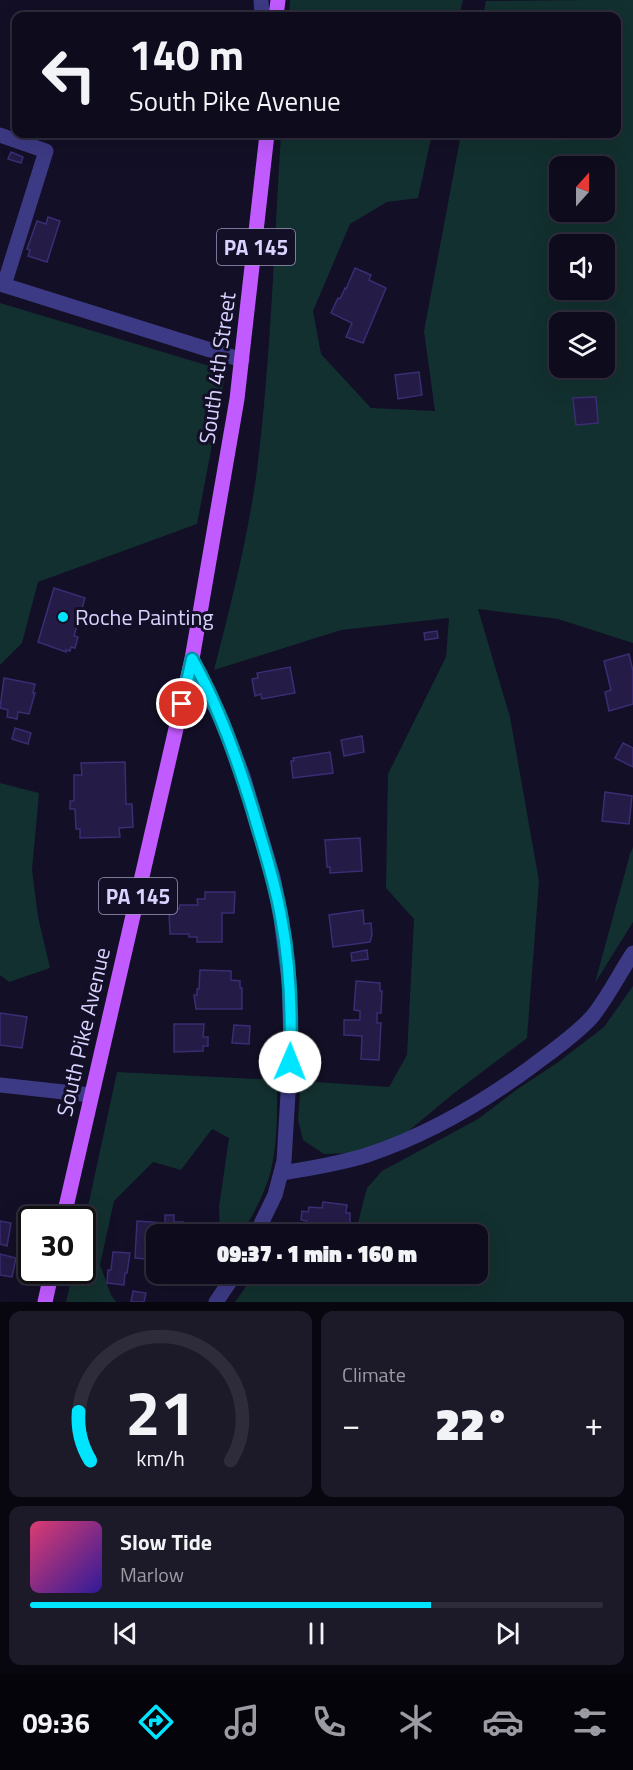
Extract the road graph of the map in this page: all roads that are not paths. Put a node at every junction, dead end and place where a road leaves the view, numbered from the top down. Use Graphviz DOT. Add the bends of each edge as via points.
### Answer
graph roads {
  1 [pos="0,135"];
  2 [pos="262,138"];
  3 [pos="267,138"];
  4 [pos="264,175"];
  5 [pos="2,285"];
  6 [pos="242,360"];
  7 [pos="206,572"];
  8 [pos="192,659"];
  9 [pos="633,953"];
  10 [pos="0,1085"];
  11 [pos="91,1095"];
  12 [pos="282,1173"];
  13 [pos="66,1206"];
  14 [pos="261,1224"];
  15 [pos="49,1284"];
  16 [pos="228,1284"];
  17 [pos="45,1302"];
  18 [pos="216,1302"];
  1 -- 5 [label="street" via="46,151"];
  2 -- 4 [label="street"];
  3 -- 4 [label="main road, South 4th Street / PA 145"];
  4 -- 6 [label="main road, South 4th Street / PA 145"];
  5 -- 6 [label="street"];
  6 -- 7 [label="main road, South 4th Street / PA 145"];
  7 -- 8 [label="main road, South Pike Avenue / PA 145"];
  8 -- 11 [label="main road, South Pike Avenue / PA 145"];
  8 -- 12 [label="street" via="243,776 281,918 291,1043"];
  9 -- 12 [label="street" via="593,1016 576,1034 510,1082 402,1142 330,1165"];
  10 -- 11 [label="street"];
  11 -- 13 [label="main road, South Pike Avenue / PA 145"];
  12 -- 14 [label="street"];
  15 -- 17 [label="main road"];
  16 -- 18 [label="street"];
}
